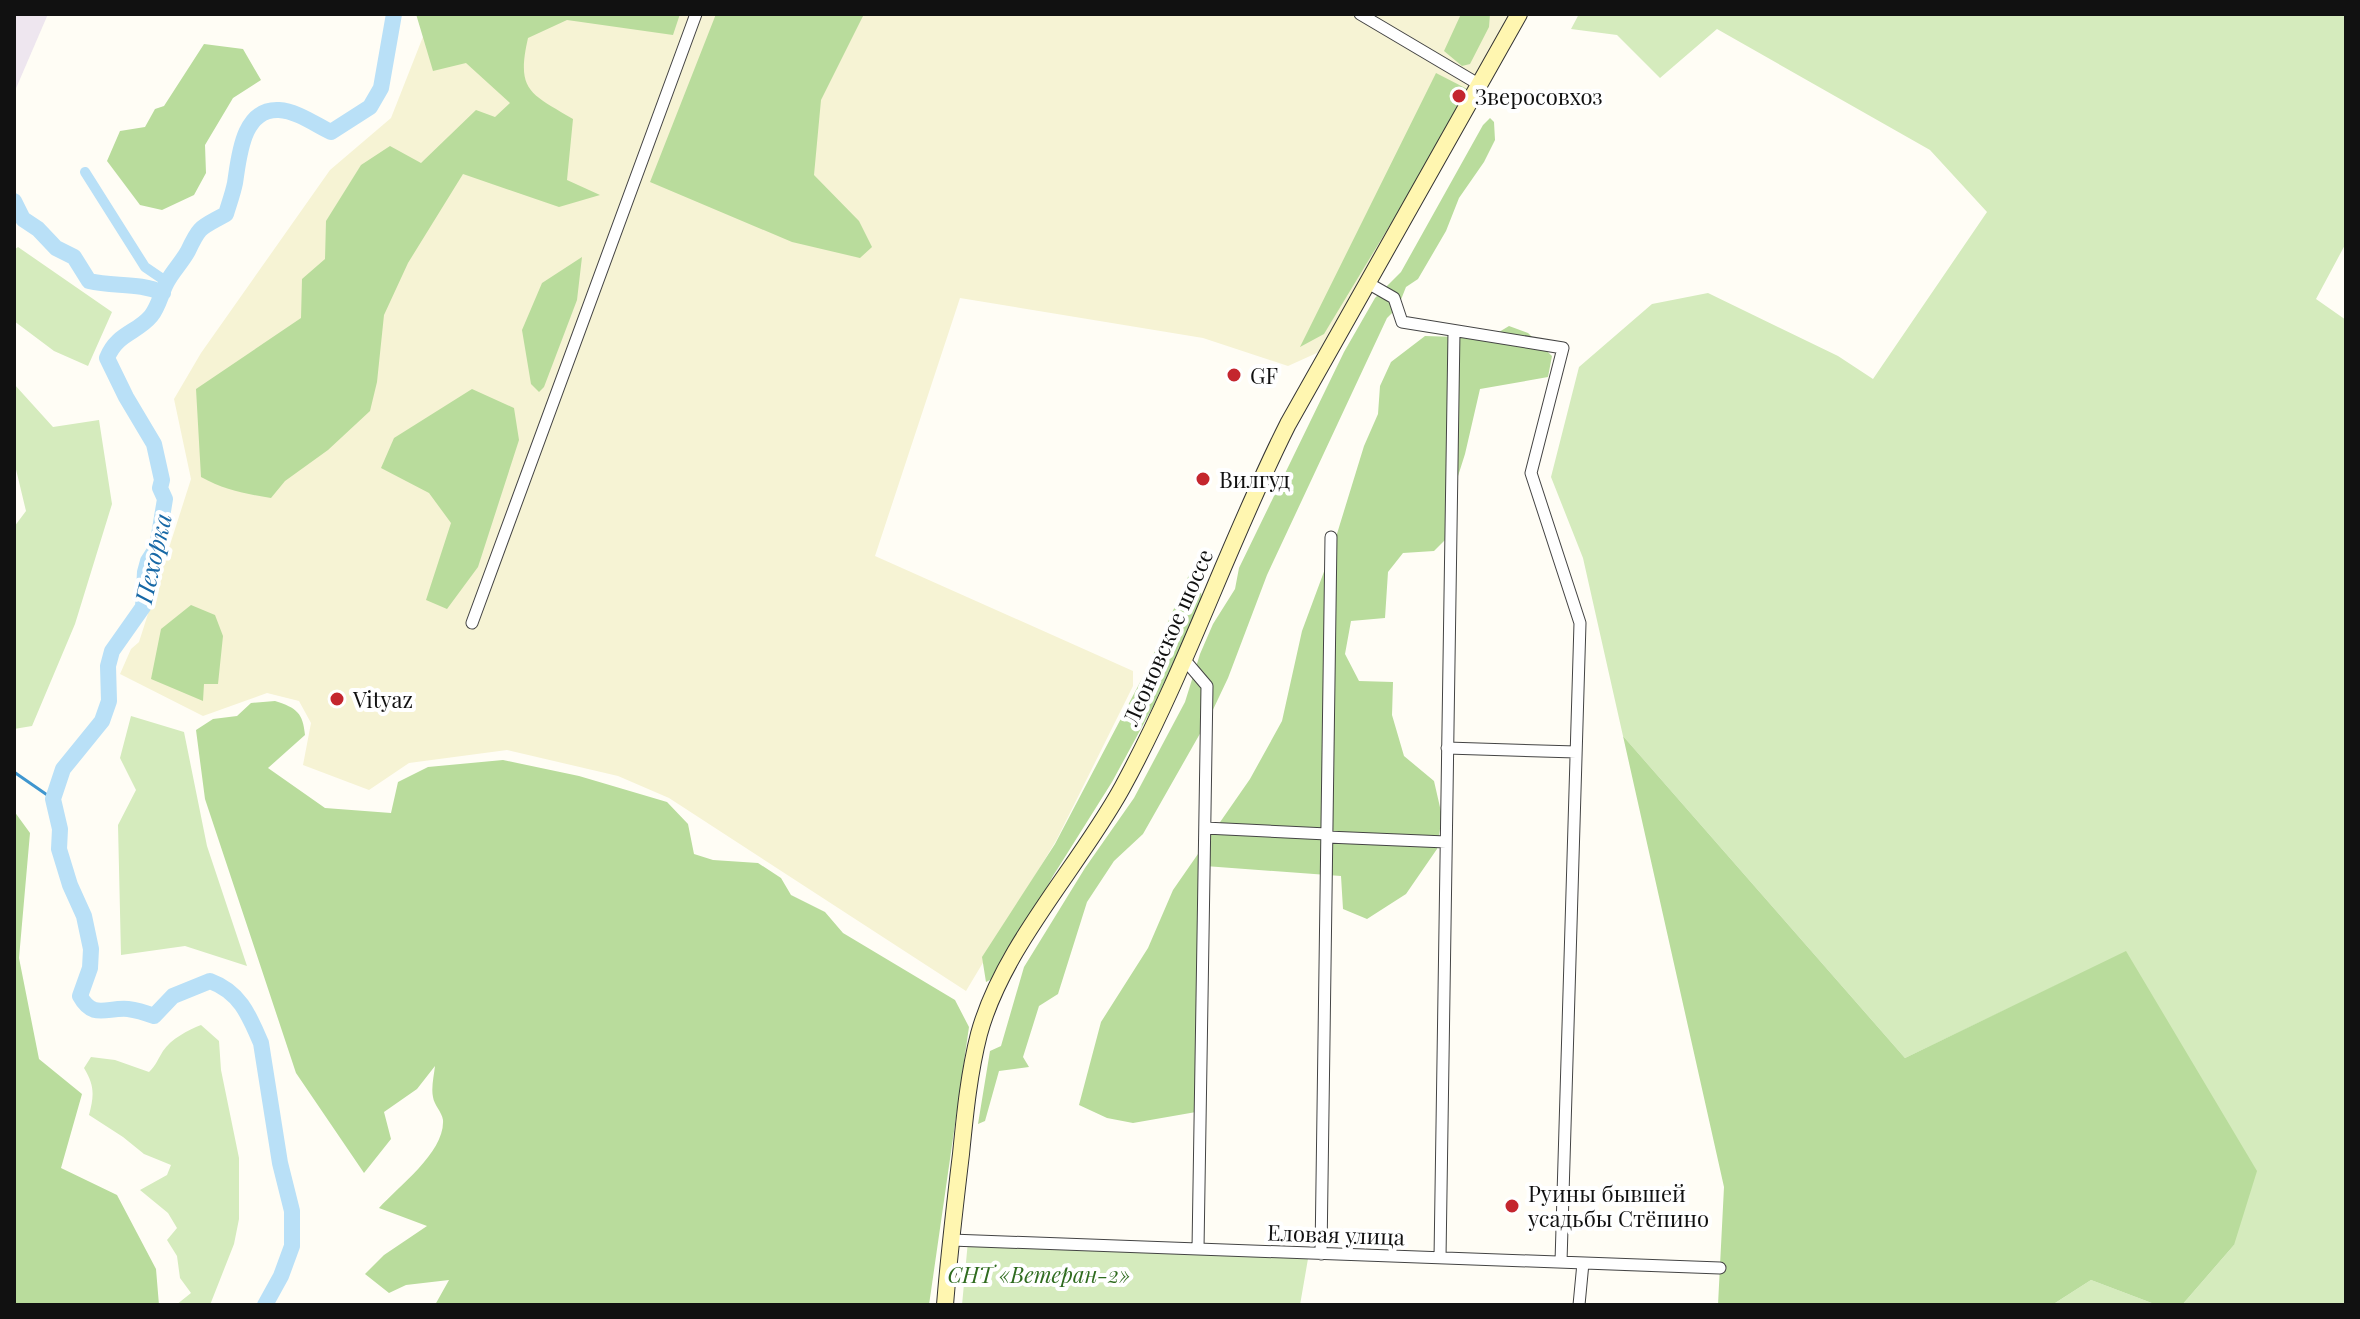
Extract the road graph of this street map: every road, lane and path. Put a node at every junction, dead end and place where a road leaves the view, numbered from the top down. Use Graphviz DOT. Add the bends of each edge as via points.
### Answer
graph roads {
  1 [pos="696,14"];
  2 [pos="1360,14"];
  3 [pos="1519,14"];
  4 [pos="1480,85"];
  5 [pos="1366,282"];
  6 [pos="1454,331"];
  7 [pos="1331,537"];
  8 [pos="472,623"];
  9 [pos="1184,659"];
  10 [pos="1447,748"];
  11 [pos="1576,752"];
  12 [pos="1205,828"];
  13 [pos="1327,835"];
  14 [pos="1446,842"];
  15 [pos="951,1240"];
  16 [pos="1198,1249"];
  17 [pos="1321,1254"];
  18 [pos="1440,1258"];
  19 [pos="1561,1262"];
  20 [pos="1583,1263"];
  21 [pos="1720,1268"];
  22 [pos="945,1305"];
  23 [pos="1579,1305"];
  1 -- 8 [label="street"];
  2 -- 4 [label="street"];
  3 -- 4 [label="main road, Леоновское шоссе"];
  4 -- 5 [label="main road, Леоновское шоссе"];
  5 -- 6 [label="street" via="1394,298 1402,322"];
  5 -- 9 [label="main road, Леоновское шоссе" via="1263,472"];
  6 -- 10 [label="street"];
  6 -- 11 [label="street" via="1563,348 1531,473 1580,623"];
  7 -- 13 [label="street"];
  9 -- 12 [label="street" via="1207,686"];
  9 -- 15 [label="main road, Леоновское шоссе" via="1120,792 1028,931 987,1012 972,1069"];
  10 -- 11 [label="street"];
  10 -- 14 [label="street"];
  11 -- 19 [label="street"];
  12 -- 13 [label="street"];
  12 -- 16 [label="street"];
  13 -- 14 [label="street"];
  13 -- 17 [label="street"];
  14 -- 18 [label="street"];
  15 -- 16 [label="street, Еловая улица"];
  15 -- 22 [label="main road, Леоновское шоссе"];
  16 -- 17 [label="street, Еловая улица"];
  17 -- 18 [label="street, Еловая улица"];
  18 -- 19 [label="street, Еловая улица"];
  19 -- 20 [label="street, Еловая улица"];
  20 -- 21 [label="street, Еловая улица"];
  20 -- 23 [label="street"];
}
